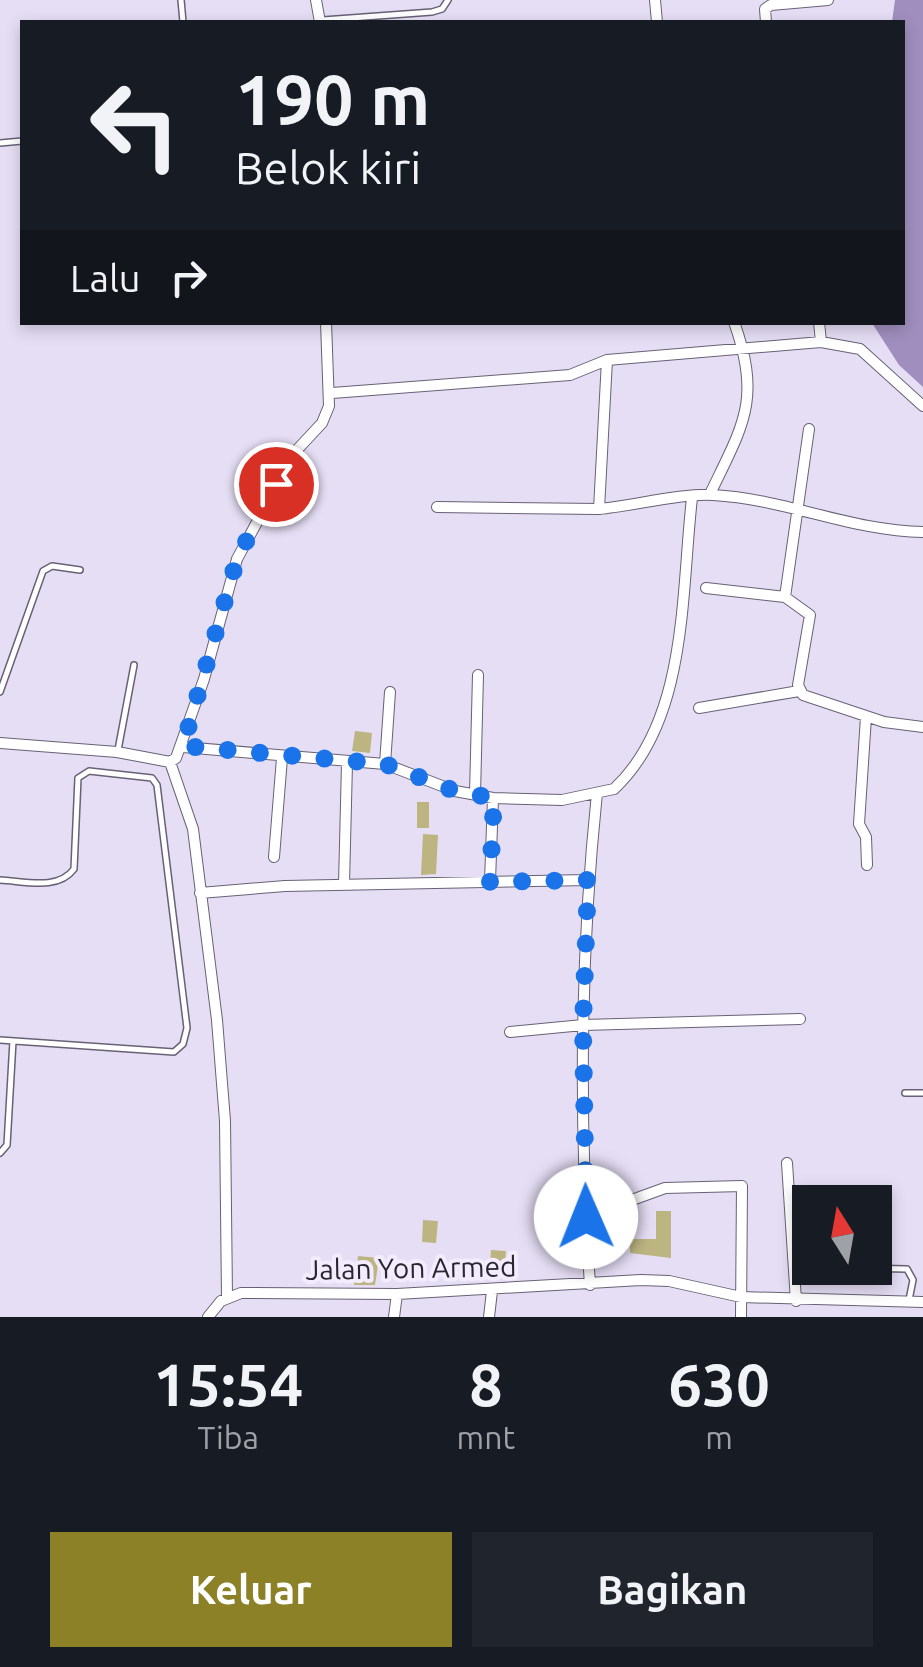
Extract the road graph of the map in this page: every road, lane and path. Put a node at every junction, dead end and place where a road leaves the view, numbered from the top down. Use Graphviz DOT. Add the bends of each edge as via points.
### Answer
graph roads {
  1 [pos="448,0"];
  2 [pos="828,0"];
  3 [pos="332,20"];
  4 [pos="766,20"];
  5 [pos="326,325"];
  6 [pos="735,325"];
  7 [pos="819,325"];
  8 [pos="821,342"];
  9 [pos="744,350"];
  10 [pos="607,360"];
  11 [pos="332,393"];
  12 [pos="923,406"];
  13 [pos="809,428"];
  14 [pos="710,494"];
  15 [pos="692,498"];
  16 [pos="436,506"];
  17 [pos="599,509"];
  18 [pos="796,510"];
  19 [pos="923,532"];
  20 [pos="80,570"];
  21 [pos="706,588"];
  22 [pos="785,597"];
  23 [pos="134,665"];
  24 [pos="478,676"];
  25 [pos="799,691"];
  26 [pos="0,692"];
  27 [pos="390,692"];
  28 [pos="698,708"];
  29 [pos="866,718"];
  30 [pos="923,727"];
  31 [pos="0,743"];
  32 [pos="183,746"];
  33 [pos="117,752"];
  34 [pos="282,758"];
  35 [pos="170,762"];
  36 [pos="347,763"];
  37 [pos="385,764"];
  38 [pos="597,793"];
  39 [pos="476,794"];
  40 [pos="494,798"];
  41 [pos="274,856"];
  42 [pos="867,865"];
  43 [pos="0,880"];
  44 [pos="588,880"];
  45 [pos="490,882"];
  46 [pos="344,884"];
  47 [pos="200,893"];
  48 [pos="800,1019"];
  49 [pos="583,1025"];
  50 [pos="510,1032"];
  51 [pos="0,1040"];
  52 [pos="13,1041"];
  53 [pos="923,1092"];
  54 [pos="905,1093"];
  55 [pos="0,1153"];
  56 [pos="787,1163"];
  57 [pos="586,1217"];
  58 [pos="892,1268"];
  59 [pos="590,1285"];
  60 [pos="492,1290"];
  61 [pos="397,1294"];
  62 [pos="226,1297"];
  63 [pos="741,1298"];
  64 [pos="796,1300"];
  65 [pos="824,1302"];
  66 [pos="923,1302"];
  67 [pos="908,1303"];
  68 [pos="208,1317"];
  69 [pos="394,1317"];
  70 [pos="489,1317"];
  71 [pos="741,1317"];
  72 [pos="827,1317"];
  1 -- 3 [label="lane" via="432,12"];
  2 -- 4 [label="street" via="768,7"];
  5 -- 11 [label="street"];
  6 -- 9 [label="street"];
  7 -- 8 [label="street"];
  8 -- 9 [label="street"];
  8 -- 12 [label="street" via="860,348"];
  9 -- 10 [label="street"];
  9 -- 14 [label="street" via="746,418"];
  10 -- 11 [label="street" via="570,375"];
  10 -- 17 [label="street"];
  11 -- 32 [label="street" via="322,423 295,452 237,559"];
  13 -- 18 [label="street"];
  14 -- 15 [label="street"];
  14 -- 18 [label="street"];
  15 -- 17 [label="street"];
  15 -- 38 [label="street" via="670,699 631,774 614,790"];
  16 -- 17 [label="street"];
  18 -- 19 [label="street" via="840,516 860,528"];
  18 -- 22 [label="street"];
  20 -- 26 [label="lane" via="44,571"];
  21 -- 22 [label="street"];
  22 -- 25 [label="street" via="810,615"];
  23 -- 33 [label="lane"];
  24 -- 39 [label="street"];
  25 -- 28 [label="street"];
  25 -- 29 [label="street"];
  27 -- 37 [label="street"];
  29 -- 30 [label="street"];
  29 -- 42 [label="street" via="859,824"];
  31 -- 33 [label="street"];
  32 -- 34 [label="street"];
  32 -- 35 [label="street"];
  33 -- 35 [label="street"];
  34 -- 36 [label="street"];
  34 -- 41 [label="street"];
  35 -- 47 [label="street" via="193,829"];
  36 -- 37 [label="street"];
  36 -- 46 [label="street"];
  37 -- 39 [label="street"];
  38 -- 40 [label="street" via="562,800"];
  38 -- 44 [label="street"];
  39 -- 40 [label="street"];
  40 -- 45 [label="street"];
  43 -- 52 [label="lane" via="68,878 74,869 74,786 89,771 145,774 157,785 187,1028 183,1044 174,1052"];
  44 -- 45 [label="street"];
  44 -- 49 [label="street"];
  45 -- 46 [label="street"];
  46 -- 47 [label="street"];
  47 -- 62 [label="street" via="225,1121"];
  48 -- 49 [label="street"];
  49 -- 50 [label="street"];
  49 -- 57 [label="street"];
  51 -- 52 [label="lane"];
  52 -- 55 [label="lane" via="7,1145"];
  53 -- 54 [label="lane"];
  56 -- 64 [label="street"];
  57 -- 59 [label="street"];
  57 -- 63 [label="street" via="664,1188 742,1186"];
  58 -- 67 [label="lane" via="907,1268 913,1280"];
  59 -- 60 [label="street, Jalan Yon Armed"];
  59 -- 63 [label="street, Jalan Yon Armed" via="669,1280"];
  60 -- 61 [label="street, Jalan Yon Armed"];
  60 -- 70 [label="street"];
  61 -- 62 [label="street, Jalan Yon Armed"];
  61 -- 69 [label="street"];
  62 -- 68 [label="street"];
  63 -- 64 [label="street, Jalan Yon Armed"];
  63 -- 71 [label="street"];
  64 -- 65 [label="street, Jalan Yon Armed"];
  65 -- 67 [label="street, Jalan Yon Armed"];
  65 -- 72 [label="street"];
  66 -- 67 [label="street, Jalan Yon Armed"];
}
